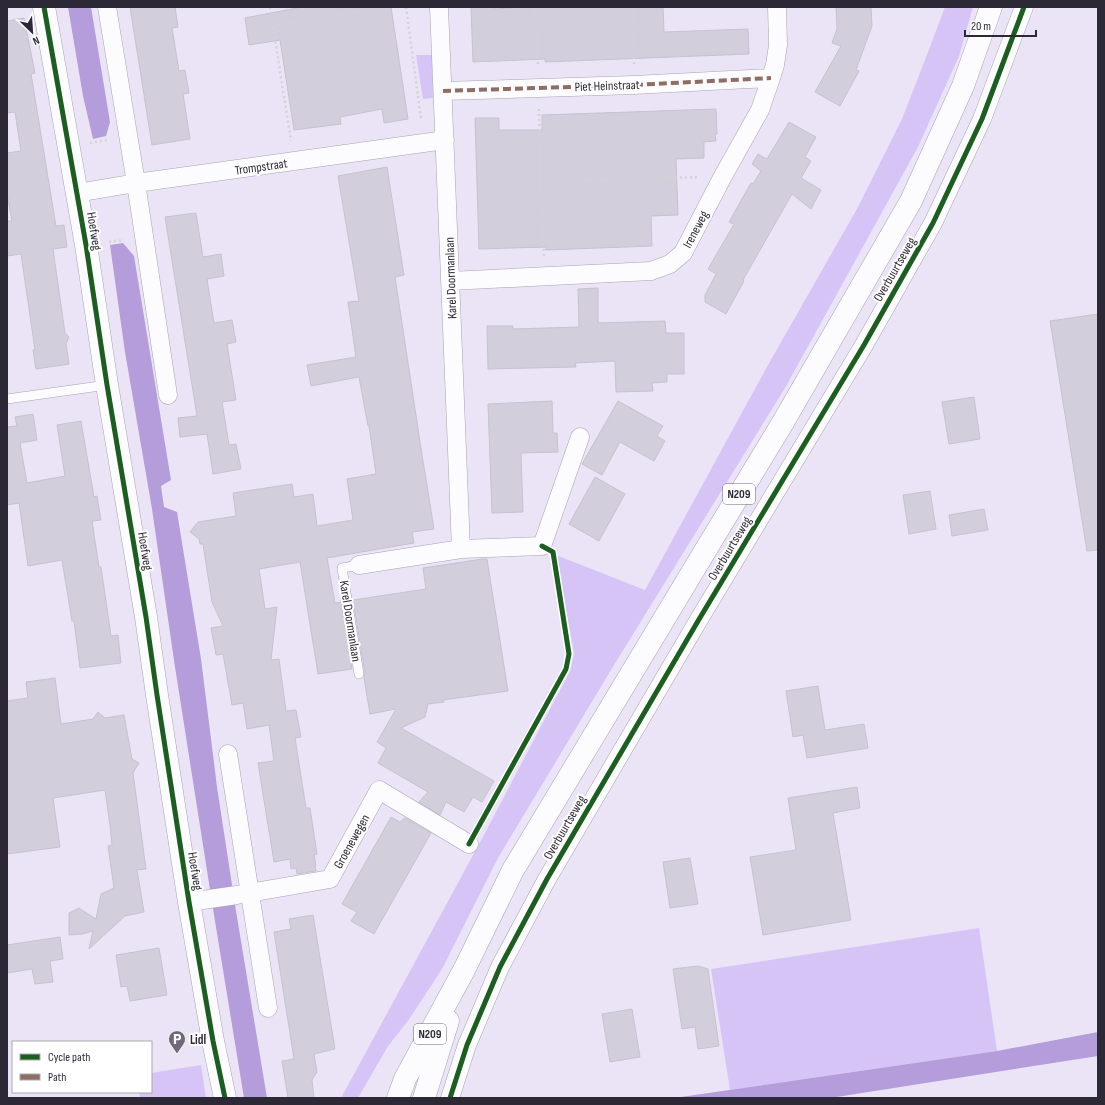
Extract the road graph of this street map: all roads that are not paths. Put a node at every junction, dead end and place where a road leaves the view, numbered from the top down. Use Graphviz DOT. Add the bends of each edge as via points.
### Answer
graph roads {
  1 [pos="44,7"];
  2 [pos="107,7"];
  3 [pos="439,7"];
  4 [pos="777,7"];
  5 [pos="991,7"];
  6 [pos="1024,7"];
  7 [pos="771,78"];
  8 [pos="443,91"];
  9 [pos="445,140"];
  10 [pos="136,183"];
  11 [pos="78,193"];
  12 [pos="450,281"];
  13 [pos="107,385"];
  14 [pos="168,395"];
  15 [pos="7,399"];
  16 [pos="580,436"];
  17 [pos="460,549"];
  18 [pos="359,565"];
  19 [pos="359,674"];
  20 [pos="228,754"];
  21 [pos="469,844"];
  22 [pos="243,894"];
  23 [pos="198,900"];
  24 [pos="464,970"];
  25 [pos="268,1008"];
  26 [pos="224,1098"];
  27 [pos="398,1098"];
  28 [pos="424,1098"];
  29 [pos="450,1098"];
  1 -- 11 [label="main road, Hoefweg"];
  2 -- 10 [label="street"];
  3 -- 8 [label="street, Karel Doormanlaan"];
  4 -- 7 [label="street, Ireneweg" via="778,45"];
  5 -- 24 [label="main road, Overbuurtseweg / N209" via="963,86 911,201 782,424 513,870"];
  6 -- 29 [label="street, Overbuurtseweg" via="982,119 933,223 864,345 547,878 500,967 467,1045"];
  7 -- 8 [label="street, Piet Heinstraat"];
  7 -- 12 [label="street, Ireneweg" via="760,110 683,253 670,264 651,271"];
  8 -- 9 [label="street, Karel Doormanlaan"];
  9 -- 10 [label="street, Trompstraat"];
  9 -- 12 [label="street, Karel Doormanlaan"];
  10 -- 11 [label="street, Trompstraat"];
  10 -- 14 [label="street"];
  11 -- 13 [label="main road, Hoefweg"];
  12 -- 17 [label="street, Karel Doormanlaan"];
  13 -- 15 [label="lane"];
  13 -- 23 [label="main road, Hoefweg" via="157,695"];
  16 -- 17 [label="street, Karel Doormanlaan" via="542,546"];
  17 -- 18 [label="street, Karel Doormanlaan"];
  18 -- 19 [label="lane, Karel Doormanlaan" via="342,568"];
  20 -- 22 [label="street"];
  21 -- 22 [label="street, Groenewegen" via="379,790 330,879"];
  22 -- 23 [label="street, Groenewegen"];
  22 -- 25 [label="street"];
  23 -- 26 [label="main road, Hoefweg" via="210,1042"];
  24 -- 27 [label="main road, Overbuurtseweg / N209" via="405,1079"];
  24 -- 28 [label="main road, Overbuurtseweg / N209"];
}
